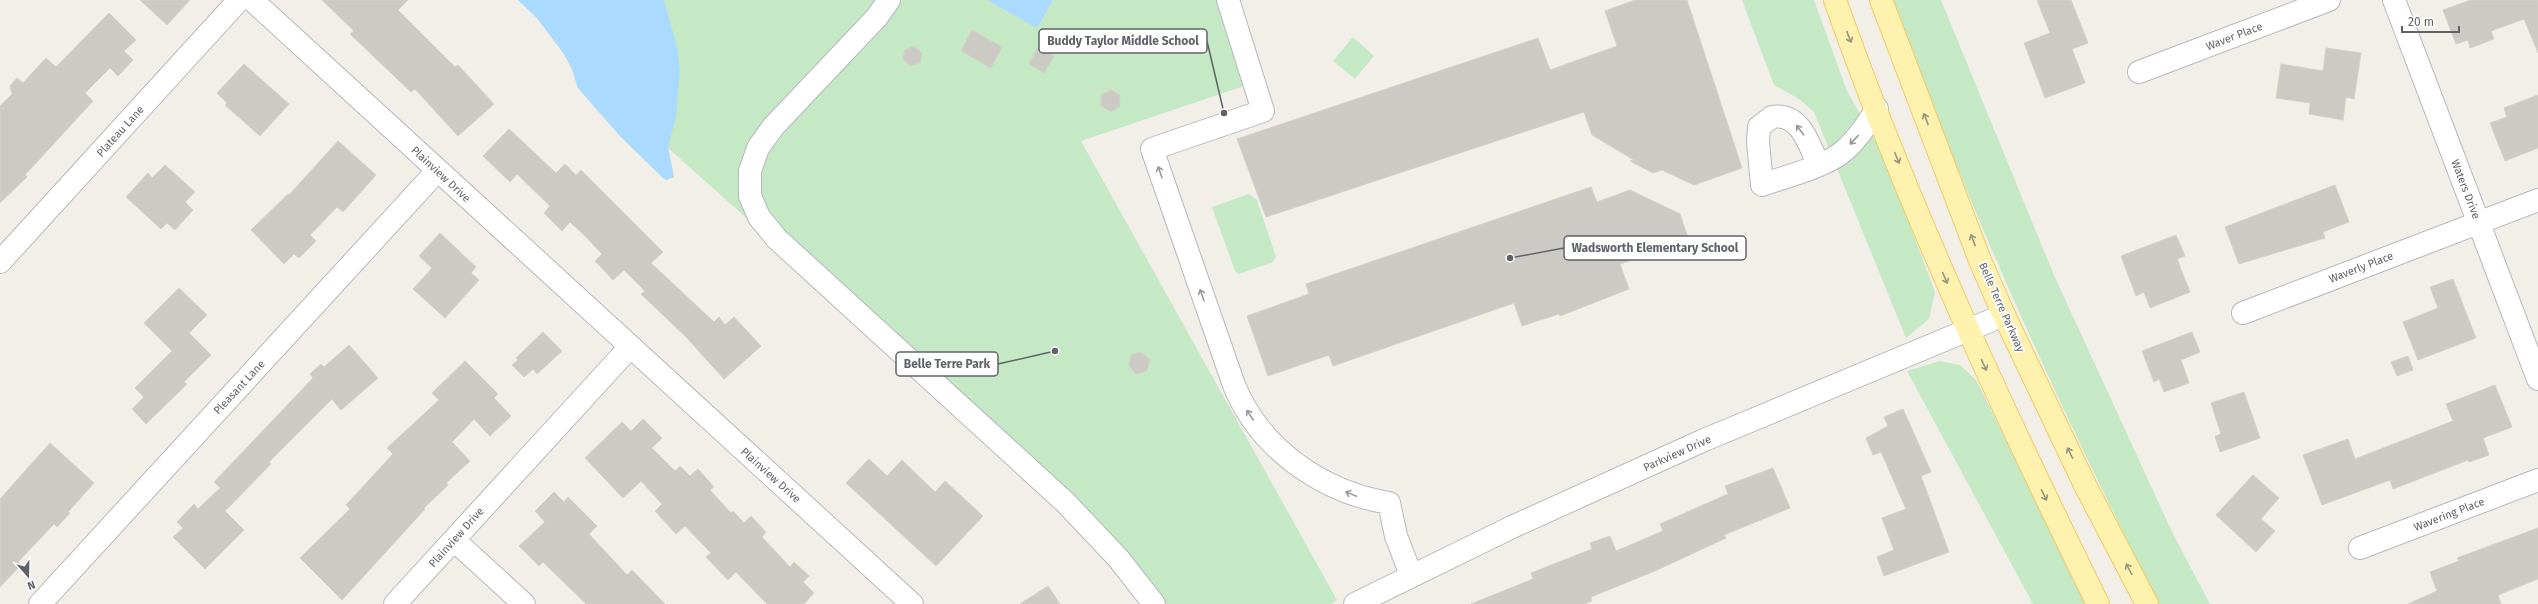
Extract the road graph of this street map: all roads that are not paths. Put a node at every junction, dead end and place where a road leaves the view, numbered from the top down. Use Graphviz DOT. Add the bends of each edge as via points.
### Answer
graph roads {
  1 [pos="239,0"];
  2 [pos="252,0"];
  3 [pos="889,0"];
  4 [pos="1228,0"];
  5 [pos="1835,0"];
  6 [pos="1881,0"];
  7 [pos="2329,0"];
  8 [pos="2394,0"];
  9 [pos="2139,72"];
  10 [pos="1877,109"];
  11 [pos="1818,164"];
  12 [pos="437,171"];
  13 [pos="2538,200"];
  14 [pos="2479,222"];
  15 [pos="0,262"];
  16 [pos="2243,312"];
  17 [pos="2004,315"];
  18 [pos="1967,329"];
  19 [pos="630,347"];
  20 [pos="2538,379"];
  21 [pos="2538,480"];
  22 [pos="454,540"];
  23 [pos="2360,548"];
  24 [pos="1411,575"];
  25 [pos="40,604"];
  26 [pos="395,604"];
  27 [pos="524,604"];
  28 [pos="912,604"];
  29 [pos="1154,604"];
  30 [pos="1355,604"];
  31 [pos="2098,604"];
  32 [pos="2147,604"];
  1 -- 15 [label="street, Plateau Lane"];
  2 -- 12 [label="street, Plainview Drive"];
  3 -- 29 [label="street" via="877,17 761,143 750,177 753,207 777,239 1065,502 1118,558"];
  24 -- 4 [label="street, one-way" via="1396,536 1389,503 1361,499 1333,487 1284,454 1256,423 1234,385 1152,149 1263,111"];
  5 -- 10 [label="main road, one-way"];
  17 -- 6 [label="main road, Belle Terre Parkway, one-way" via="1981,263"];
  7 -- 9 [label="street, Waver Place"];
  8 -- 14 [label="street, Waters Drive"];
  10 -- 11 [label="street, one-way" via="1848,146 1832,159"];
  10 -- 18 [label="main road, one-way"];
  11 -- 11 [label="street, one-way" via="1804,135 1794,122 1784,117 1767,119 1757,134 1762,185"];
  12 -- 19 [label="street, Plainview Drive"];
  12 -- 25 [label="street, Pleasant Lane"];
  13 -- 14 [label="street, Waverly Place"];
  14 -- 16 [label="street, Waverly Place"];
  14 -- 20 [label="street, Waters Drive"];
  17 -- 18 [label="street, Parkview Drive"];
  32 -- 17 [label="main road, Belle Terre Parkway, one-way" via="2085,485"];
  18 -- 24 [label="street, Parkview Drive" via="1702,441"];
  18 -- 31 [label="main road, one-way" via="2030,466"];
  19 -- 22 [label="street, Plainview Drive"];
  19 -- 28 [label="street, Plainview Drive"];
  21 -- 23 [label="street, Wavering Place"];
  22 -- 26 [label="street, Plainview Drive"];
  22 -- 27 [label="street"];
  24 -- 30 [label="street, Parkview Drive"];
}
